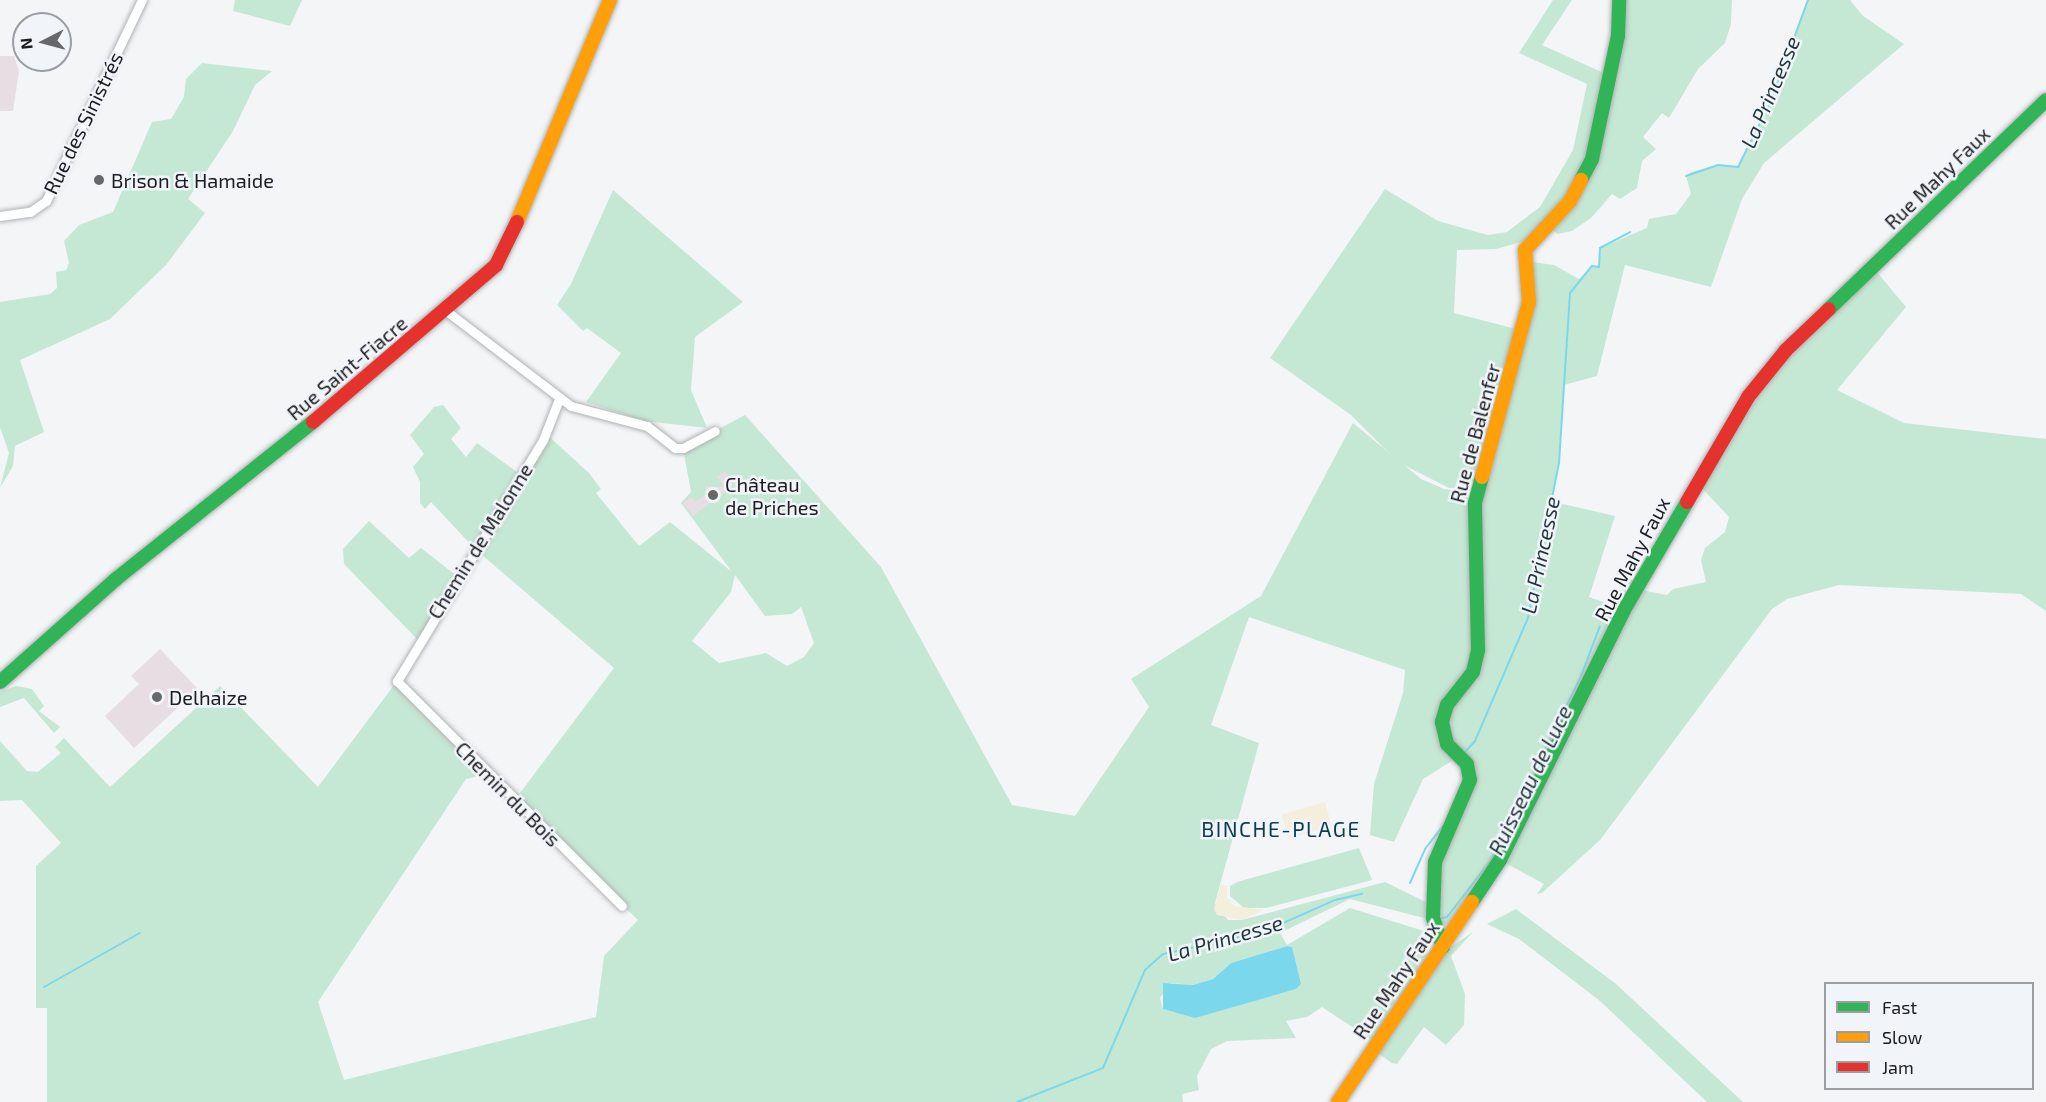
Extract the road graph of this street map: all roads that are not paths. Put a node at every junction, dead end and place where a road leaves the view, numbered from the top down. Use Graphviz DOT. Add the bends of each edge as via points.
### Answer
graph roads {
  1 [pos="142,0"];
  2 [pos="610,0"];
  3 [pos="1619,0"];
  4 [pos="2046,100"];
  5 [pos="0,216"];
  6 [pos="446,310"];
  7 [pos="559,399"];
  8 [pos="715,431"];
  9 [pos="397,681"];
  10 [pos="0,682"];
  11 [pos="621,906"];
  12 [pos="1443,947"];
  13 [pos="1338,1102"];
  1 -- 5 [label="street, Rue des Sinistrés" via="46,201 30,212"];
  2 -- 6 [label="street, Rue Saint-Fiacre" via="505,253"];
  3 -- 12 [label="street, Rue de Balenfer" via="1618,36 1592,159 1570,201 1524,253 1529,302 1474,510 1476,660 1468,681 1447,705 1442,722 1447,744 1461,760 1468,789 1435,862 1433,918"];
  4 -- 12 [label="street, Rue Mahy Faux" via="1786,350 1748,397 1624,609 1522,821"];
  6 -- 7 [label="street"];
  6 -- 10 [label="street, Rue Saint-Fiacre" via="283,448 116,579"];
  7 -- 8 [label="street" via="647,426 675,448 683,448"];
  7 -- 9 [label="street, Chemin de Malonne" via="543,440"];
  9 -- 11 [label="street, Chemin du Bois"];
  12 -- 13 [label="street, Rue Mahy Faux"];
}
